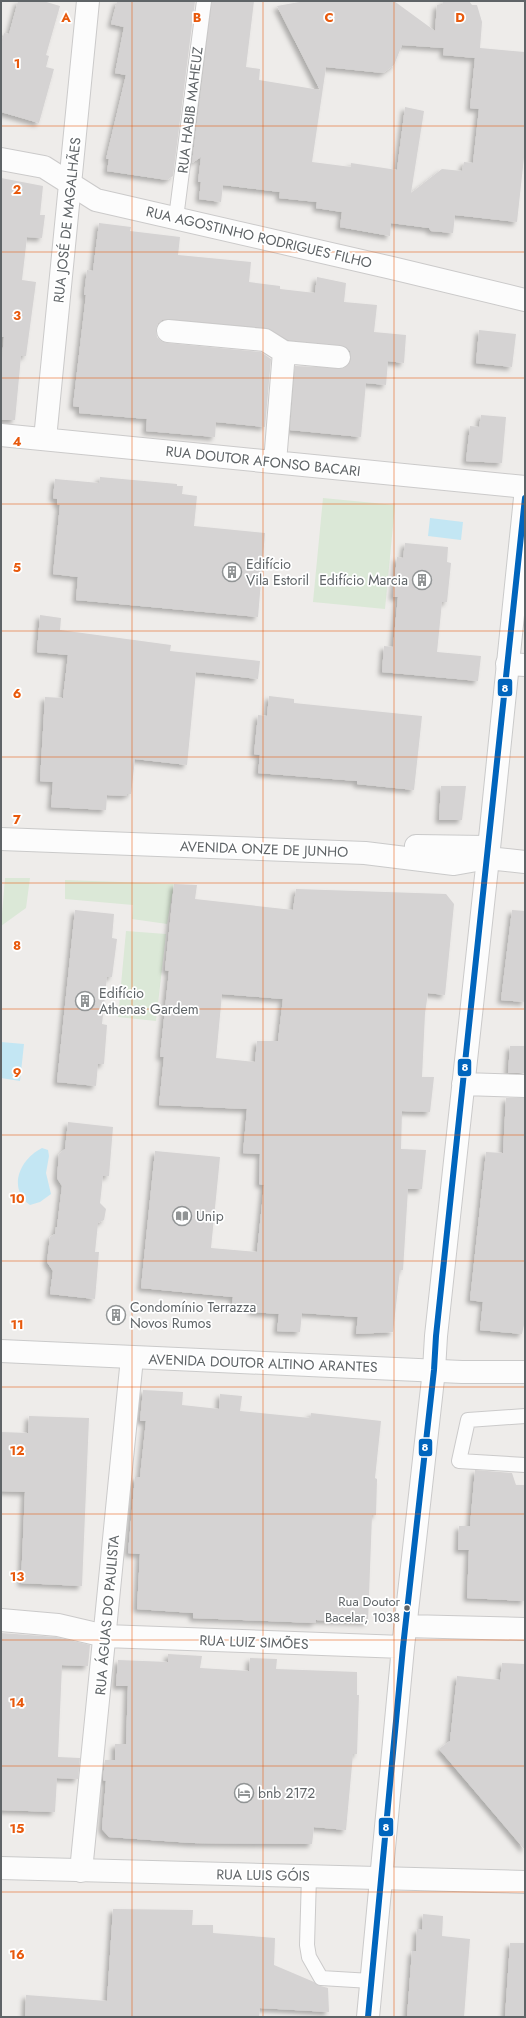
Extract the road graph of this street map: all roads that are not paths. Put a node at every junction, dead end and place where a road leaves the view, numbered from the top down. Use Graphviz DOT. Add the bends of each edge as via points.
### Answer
graph roads {
  1 [pos="88,1"];
  2 [pos="204,1"];
  3 [pos="1,159"];
  4 [pos="72,184"];
  5 [pos="176,218"];
  6 [pos="525,300"];
  7 [pos="168,331"];
  8 [pos="284,352"];
  9 [pos="339,357"];
  10 [pos="1,435"];
  11 [pos="45,439"];
  12 [pos="275,462"];
  13 [pos="525,487"];
  14 [pos="525,498"];
  15 [pos="516,664"];
  16 [pos="1,839"];
  17 [pos="488,853"];
  18 [pos="525,862"];
  19 [pos="463,1084"];
  20 [pos="525,1086"];
  21 [pos="1,1351"];
  22 [pos="132,1358"];
  23 [pos="434,1370"];
  24 [pos="525,1372"];
  25 [pos="525,1416"];
  26 [pos="525,1465"];
  27 [pos="1,1620"];
  28 [pos="406,1626"];
  29 [pos="525,1629"];
  30 [pos="105,1636"];
  31 [pos="403,1647"];
  32 [pos="1,1868"];
  33 [pos="81,1871"];
  34 [pos="309,1876"];
  35 [pos="382,1878"];
  36 [pos="525,1882"];
  37 [pos="371,1981"];
  38 [pos="368,2017"];
  1 -- 4 [label="street, RUA JOSÉ DE MAGALHÃES"];
  2 -- 5 [label="lane, RUA HABIB MAHEUZ"];
  3 -- 4 [label="street, RUA AGOSTINHO RODRIGUES FILHO" via="44,167"];
  4 -- 5 [label="street, RUA AGOSTINHO RODRIGUES FILHO" via="96,200"];
  4 -- 11 [label="street, RUA JOSÉ DE MAGALHÃES"];
  5 -- 6 [label="street, RUA AGOSTINHO RODRIGUES FILHO"];
  7 -- 8 [label="street" via="265,340"];
  8 -- 9 [label="street"];
  8 -- 12 [label="street"];
  10 -- 11 [label="street, RUA DOUTOR AFONSO BACARI"];
  11 -- 12 [label="street, RUA DOUTOR AFONSO BACARI"];
  12 -- 13 [label="street, RUA DOUTOR AFONSO BACARI"];
  14 -- 15 [label="street"];
  15 -- 17 [label="street"];
  16 -- 17 [label="street, AVENIDA ONZE DE JUNHO" via="365,853 454,864"];
  17 -- 18 [label="street, AVENIDA ONZE DE JUNHO"];
  17 -- 19 [label="street"];
  19 -- 20 [label="street"];
  19 -- 23 [label="street" via="436,1328"];
  21 -- 22 [label="street, AVENIDA DOUTOR ALTINO ARANTES"];
  22 -- 23 [label="street, AVENIDA DOUTOR ALTINO ARANTES"];
  22 -- 30 [label="street, RUA ÁGUAS DO PAULISTA"];
  23 -- 24 [label="street, AVENIDA DOUTOR ALTINO ARANTES"];
  23 -- 28 [label="street"];
  25 -- 26 [label="lane" via="468,1420 459,1461"];
  27 -- 30 [label="street, RUA LUIZ SIMÕES" via="58,1625"];
  28 -- 29 [label="street"];
  28 -- 31 [label="street"];
  30 -- 31 [label="street, RUA LUIZ SIMÕES"];
  30 -- 33 [label="street, RUA ÁGUAS DO PAULISTA"];
  31 -- 35 [label="street"];
  32 -- 33 [label="street, RUA LUIS GÓIS"];
  33 -- 34 [label="street, RUA LUIS GÓIS"];
  34 -- 35 [label="street, RUA LUIS GÓIS"];
  34 -- 37 [label="lane" via="307,1944 309,1957 321,1978"];
  35 -- 36 [label="street, RUA LUIS GÓIS"];
  35 -- 37 [label="street"];
  37 -- 38 [label="street"];
}
